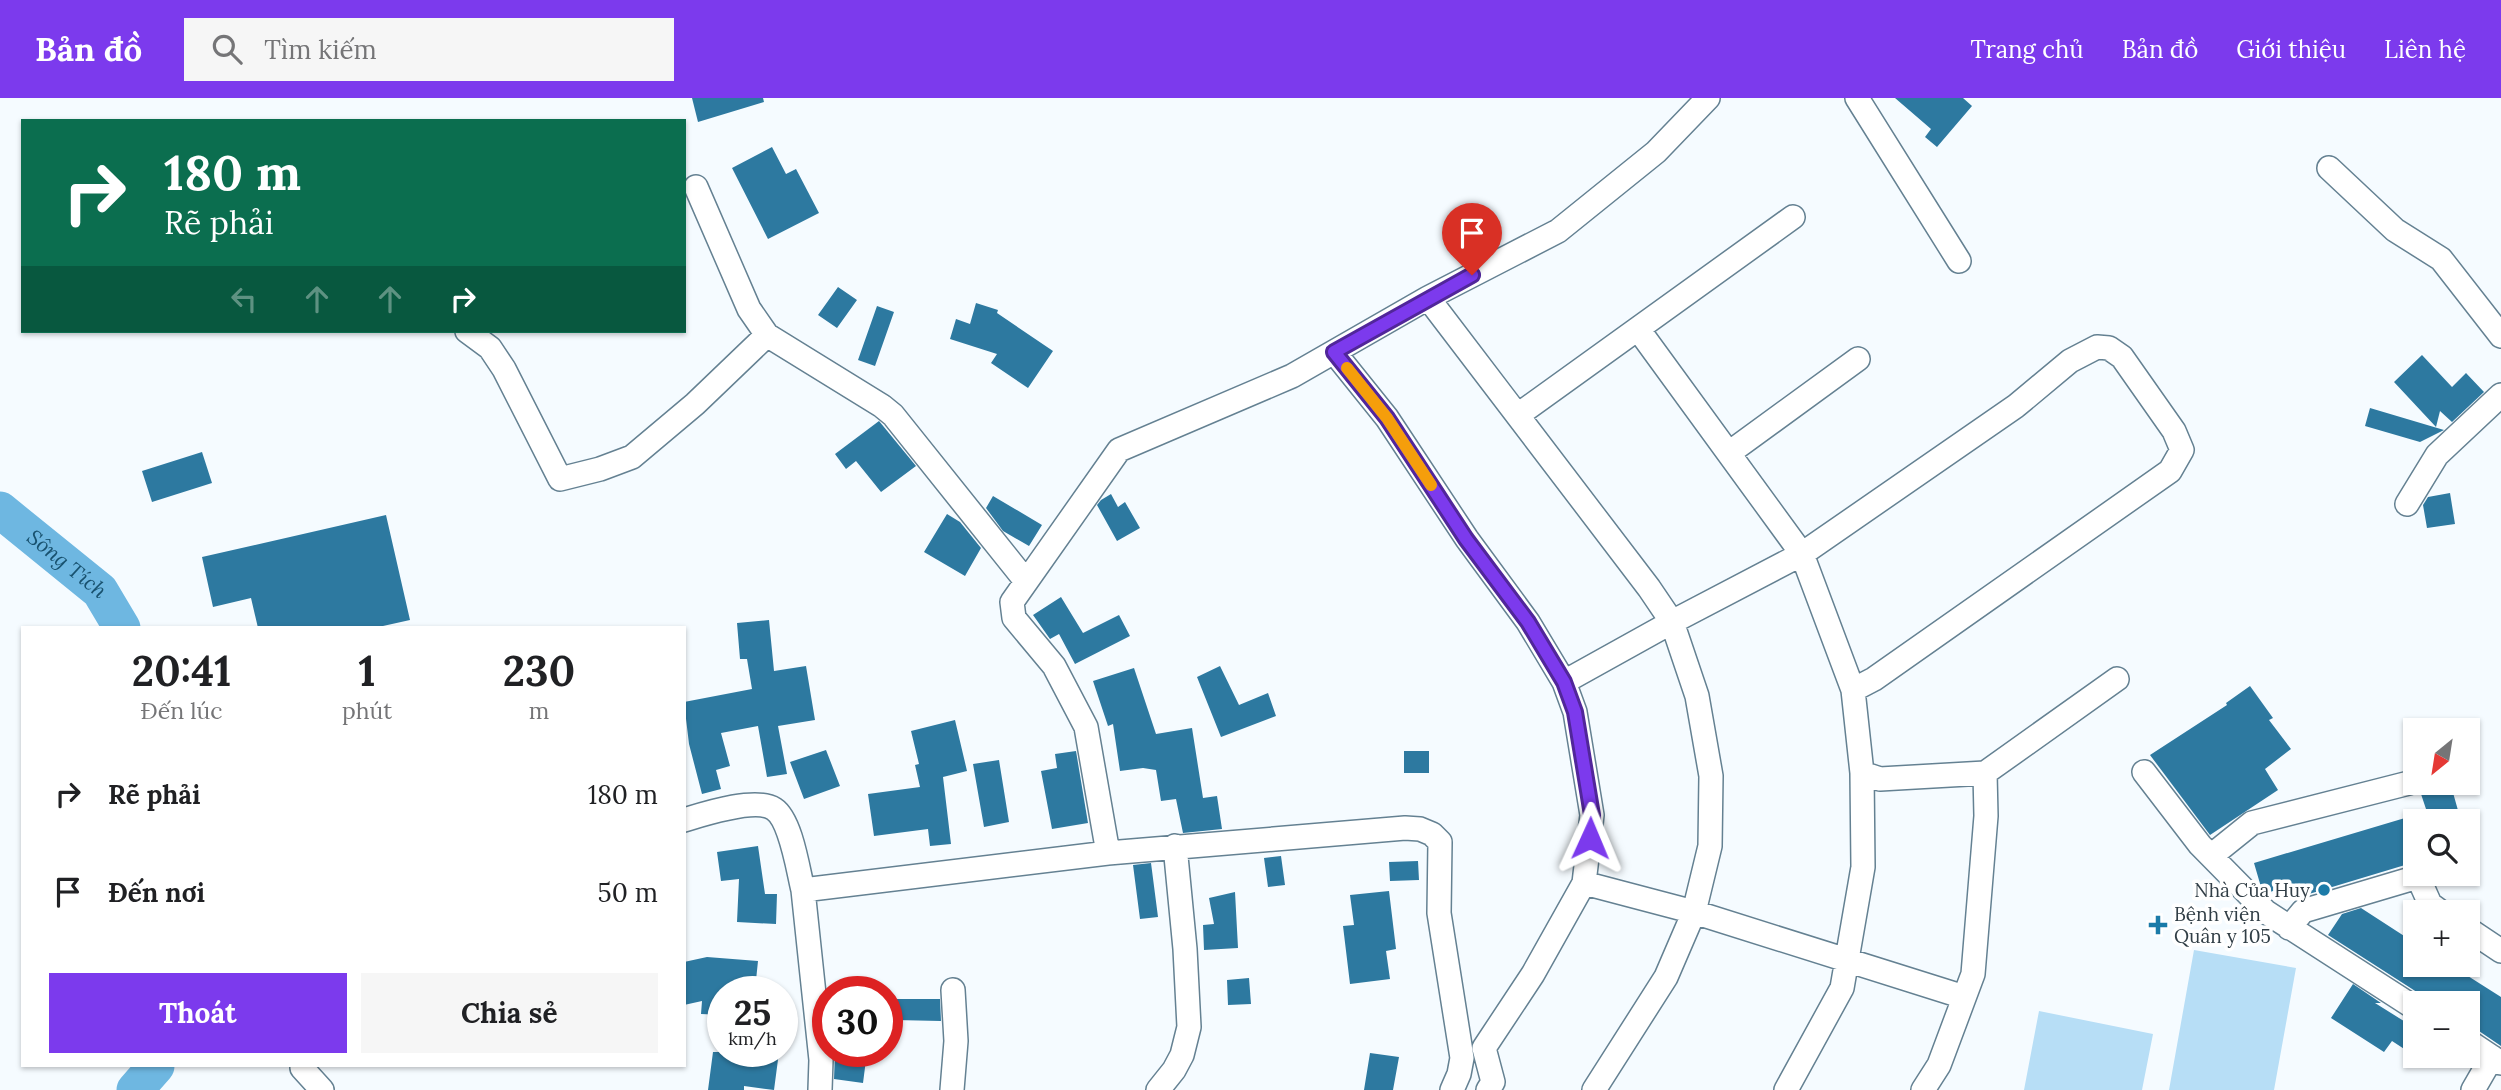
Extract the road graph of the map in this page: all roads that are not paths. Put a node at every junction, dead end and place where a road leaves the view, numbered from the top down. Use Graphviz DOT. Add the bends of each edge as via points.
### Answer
graph roads {
  1 [pos="1708,98"];
  2 [pos="1857,98"];
  3 [pos="2329,168"];
  4 [pos="696,187"];
  5 [pos="1793,217"];
  6 [pos="1959,261"];
  7 [pos="1428,298"];
  8 [pos="1638,329"];
  9 [pos="470,333"];
  10 [pos="767,335"];
  11 [pos="2501,336"];
  12 [pos="1334,352"];
  13 [pos="1858,359"];
  14 [pos="2501,395"];
  15 [pos="1518,415"];
  16 [pos="1729,453"];
  17 [pos="2407,504"];
  18 [pos="1802,554"];
  19 [pos="1026,580"];
  20 [pos="1672,622"];
  21 [pos="2117,679"];
  22 [pos="1564,682"];
  23 [pos="1853,690"];
  24 [pos="2144,772"];
  25 [pos="1862,773"];
  26 [pos="1985,773"];
  27 [pos="2403,785"];
  28 [pos="686,820"];
  29 [pos="1175,846"];
  30 [pos="1108,853"];
  31 [pos="2211,856"];
  32 [pos="2403,881"];
  33 [pos="1584,883"];
  34 [pos="803,890"];
  35 [pos="1694,912"];
  36 [pos="2290,928"];
  37 [pos="2480,937"];
  38 [pos="2501,951"];
  39 [pos="1846,960"];
  40 [pos="953,990"];
  41 [pos="1964,997"];
  42 [pos="2403,1000"];
  43 [pos="2480,1049"];
  44 [pos="2496,1060"];
  45 [pos="302,1068"];
  46 [pos="322,1090"];
  47 [pos="820,1090"];
  48 [pos="952,1090"];
  49 [pos="1158,1090"];
  50 [pos="1452,1090"];
  51 [pos="1488,1090"];
  52 [pos="1594,1090"];
  53 [pos="1786,1090"];
  54 [pos="1923,1090"];
  55 [pos="2473,1090"];
  1 -- 7 [label="street" via="1656,152 1559,231"];
  2 -- 6 [label="street"];
  3 -- 11 [label="street" via="2395,230 2441,259"];
  4 -- 10 [label="street" via="749,309"];
  5 -- 8 [label="street"];
  7 -- 12 [label="street"];
  7 -- 15 [label="street"];
  8 -- 15 [label="street"];
  8 -- 16 [label="street"];
  9 -- 10 [label="street" via="490,348 504,369 561,479 632,457"];
  10 -- 19 [label="street" via="893,415"];
  12 -- 19 [label="street" via="1292,376 1119,450"];
  12 -- 22 [label="street" via="1387,418 1466,539 1528,622"];
  13 -- 16 [label="street"];
  14 -- 17 [label="street" via="2437,456"];
  15 -- 20 [label="street"];
  16 -- 18 [label="street"];
  18 -- 20 [label="street"];
  18 -- 23 [label="street"];
  18 -- 23 [label="street" via="2016,406 2070,361 2097,347 2109,348 2122,357 2174,431 2182,450 2170,471 2136,497"];
  19 -- 30 [label="street" via="1012,602 1014,618 1054,666 1086,727"];
  20 -- 22 [label="street"];
  20 -- 35 [label="street" via="1697,696 1711,776 1710,846"];
  21 -- 26 [label="street"];
  22 -- 33 [label="street" via="1575,712 1592,815"];
  23 -- 25 [label="street"];
  24 -- 31 [label="street"];
  25 -- 26 [label="street" via="1880,779"];
  25 -- 39 [label="street" via="1863,867"];
  26 -- 41 [label="street" via="1986,816 1973,974"];
  27 -- 31 [label="street" via="2252,823"];
  28 -- 34 [label="street" via="747,805 775,809 788,832"];
  29 -- 30 [label="street"];
  29 -- 49 [label="street" via="1189,1027 1182,1055"];
  29 -- 50 [label="street" via="1372,829 1420,829 1432,834 1440,842 1439,913 1462,1058"];
  30 -- 34 [label="street"];
  31 -- 36 [label="street" via="2266,912"];
  32 -- 36 [label="street" via="2303,911"];
  33 -- 35 [label="street"];
  33 -- 51 [label="street" via="1533,974 1484,1048 1493,1082"];
  34 -- 47 [label="street" via="821,1060"];
  35 -- 39 [label="street"];
  35 -- 52 [label="street" via="1665,977"];
  36 -- 42 [label="street"];
  37 -- 38 [label="street"];
  39 -- 41 [label="street"];
  39 -- 53 [label="street" via="1842,988"];
  40 -- 48 [label="street" via="956,1041"];
  41 -- 54 [label="street" via="1939,1065"];
  43 -- 44 [label="street"];
  44 -- 55 [label="street"];
  45 -- 46 [label="street"];
}
